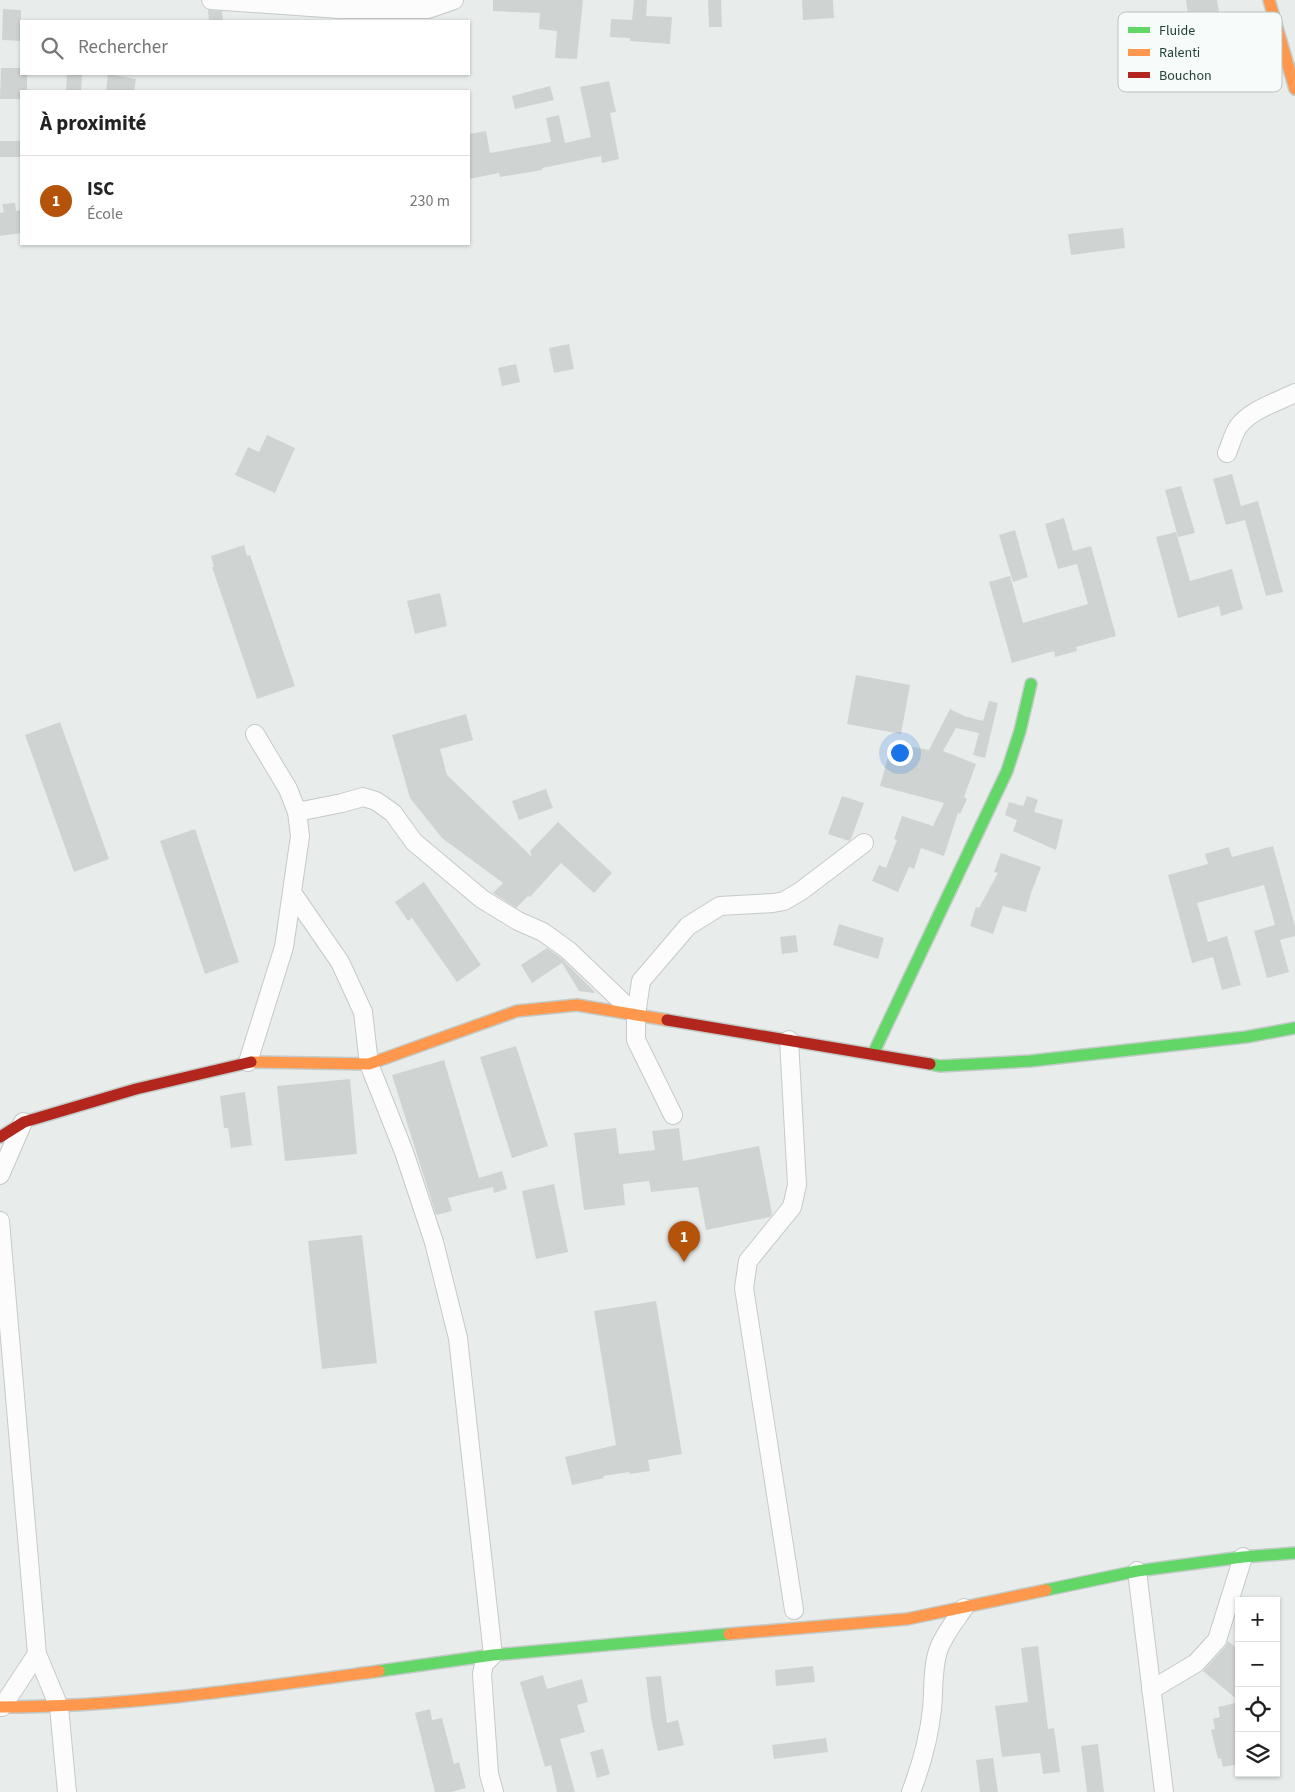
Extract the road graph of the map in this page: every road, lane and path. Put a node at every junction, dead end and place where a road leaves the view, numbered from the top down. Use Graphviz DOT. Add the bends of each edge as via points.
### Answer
graph roads {
  1 [pos="211,0"];
  2 [pos="454,0"];
  3 [pos="1269,0"];
  4 [pos="1273,12"];
  5 [pos="1282,44"];
  6 [pos="1295,89"];
  7 [pos="1295,393"];
  8 [pos="1228,452"];
  9 [pos="1030,684"];
  10 [pos="255,734"];
  11 [pos="297,812"];
  12 [pos="864,843"];
  13 [pos="293,894"];
  14 [pos="636,1015"];
  15 [pos="1295,1028"];
  16 [pos="789,1040"];
  17 [pos="873,1054"];
  18 [pos="248,1062"];
  19 [pos="369,1064"];
  20 [pos="673,1115"];
  21 [pos="24,1122"];
  22 [pos="0,1137"];
  23 [pos="0,1175"];
  24 [pos="0,1222"];
  25 [pos="1295,1553"];
  26 [pos="1243,1557"];
  27 [pos="1137,1571"];
  28 [pos="964,1608"];
  29 [pos="794,1610"];
  30 [pos="831,1626"];
  31 [pos="770,1631"];
  32 [pos="37,1654"];
  33 [pos="493,1655"];
  34 [pos="1151,1690"];
  35 [pos="1,1707"];
  36 [pos="59,1707"];
  37 [pos="67,1792"];
  38 [pos="494,1792"];
  39 [pos="911,1792"];
  40 [pos="1164,1792"];
  1 -- 2 [label="street" via="340,9 428,9"];
  3 -- 4 [label="street"];
  5 -- 6 [label="street"];
  7 -- 8 [label="street" via="1242,421"];
  9 -- 17 [label="street" via="1007,771"];
  10 -- 11 [label="street" via="288,790"];
  11 -- 13 [label="street" via="300,836"];
  11 -- 14 [label="street" via="363,797 376,800 393,813 414,842 482,899 518,921 544,932 568,950"];
  12 -- 14 [label="street" via="801,891 784,900 720,906 688,926 641,981"];
  13 -- 18 [label="street" via="284,947"];
  13 -- 19 [label="street" via="340,962 363,1012"];
  14 -- 16 [label="street"];
  14 -- 19 [label="street" via="577,1005 517,1010"];
  14 -- 20 [label="street" via="636,1040"];
  15 -- 17 [label="street" via="1246,1037 1030,1061 940,1066"];
  16 -- 17 [label="street"];
  16 -- 29 [label="street" via="797,1185 792,1207 748,1261 744,1288"];
  18 -- 19 [label="street"];
  18 -- 21 [label="street" via="136,1089"];
  19 -- 33 [label="street" via="404,1152 434,1242 458,1338"];
  21 -- 22 [label="street"];
  21 -- 23 [label="street"];
  24 -- 32 [label="street"];
  25 -- 26 [label="street"];
  26 -- 27 [label="street"];
  26 -- 34 [label="street" via="1217,1640 1196,1664"];
  27 -- 28 [label="street"];
  27 -- 34 [label="street"];
  28 -- 30 [label="street" via="908,1619"];
  28 -- 39 [label="street" via="939,1649 934,1671 932,1713 922,1764"];
  29 -- 30 [label="street"];
  29 -- 31 [label="street"];
  30 -- 31 [label="street"];
  31 -- 33 [label="street"];
  32 -- 35 [label="street"];
  32 -- 36 [label="street"];
  33 -- 36 [label="street" via="257,1688"];
  33 -- 38 [label="street" via="484,1664 482,1674 489,1774"];
  34 -- 40 [label="street"];
  35 -- 36 [label="street"];
  36 -- 37 [label="street"];
}
